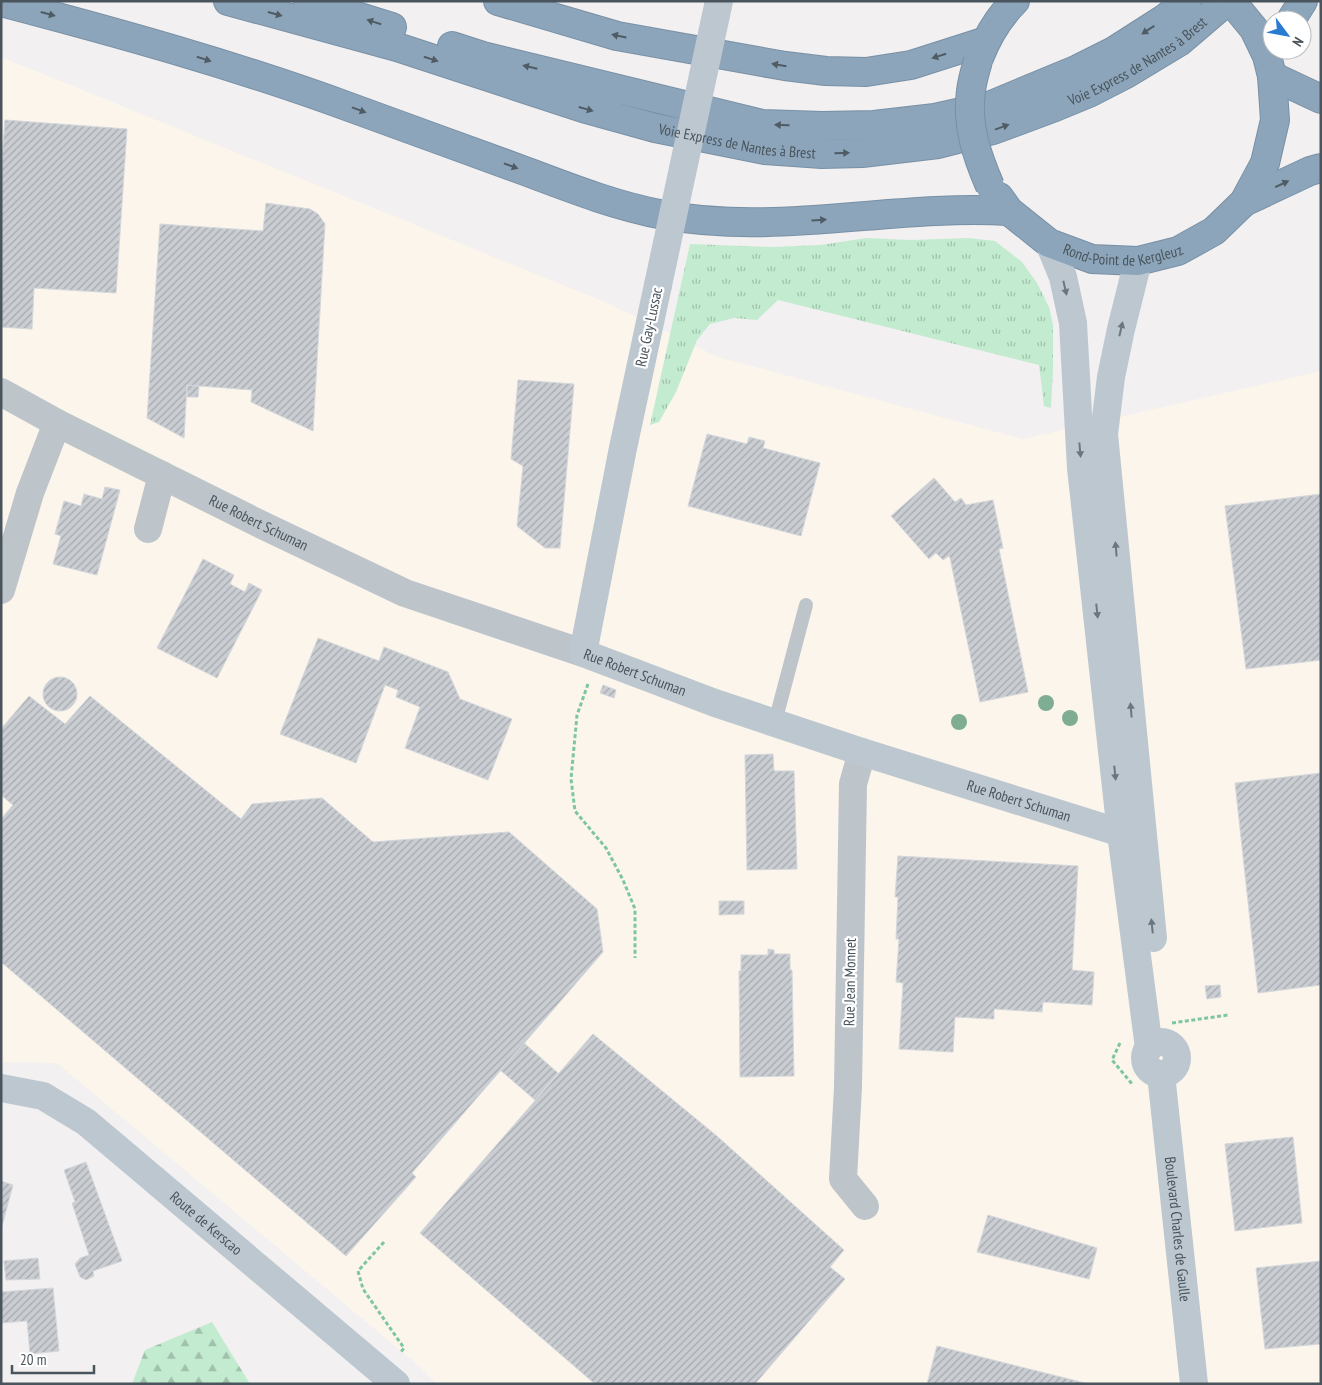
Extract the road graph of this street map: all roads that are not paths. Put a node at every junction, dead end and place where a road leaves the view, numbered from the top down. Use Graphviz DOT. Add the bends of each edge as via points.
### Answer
graph roads {
  1 [pos="228,1"];
  2 [pos="308,1"];
  3 [pos="498,1"];
  4 [pos="719,1"];
  5 [pos="1015,1"];
  6 [pos="1187,1"];
  7 [pos="1227,1"];
  8 [pos="1231,1"];
  9 [pos="1,2"];
  10 [pos="1262,46"];
  11 [pos="982,51"];
  12 [pos="1267,60"];
  13 [pos="1275,60"];
  14 [pos="1321,99"];
  15 [pos="1321,168"];
  16 [pos="1244,202"];
  17 [pos="1009,211"];
  18 [pos="1049,243"];
  19 [pos="1138,260"];
  20 [pos="1,392"];
  21 [pos="57,423"];
  22 [pos="162,475"];
  23 [pos="148,529"];
  24 [pos="1,590"];
  25 [pos="806,605"];
  26 [pos="591,655"];
  27 [pos="775,722"];
  28 [pos="862,752"];
  29 [pos="1121,833"];
  30 [pos="1159,1039"];
  31 [pos="1,1088"];
  32 [pos="865,1206"];
  33 [pos="390,1378"];
  34 [pos="1194,1384"];
  1 -- 7 [label="highway, Voie Express de Nantes à Brest, one-way" via="397,47 583,108 656,128 765,150 822,154 938,144 993,130 1055,108 1126,74 1179,42"];
  6 -- 2 [label="highway, Voie Express de Nantes à Brest, one-way" via="1114,51 989,106 936,118 874,125 822,126 762,124 483,56"];
  11 -- 3 [label="highway, one-way" via="866,72 826,71 617,36"];
  4 -- 26 [label="main road, Rue Gay-Lussac, bridge" via="623,448"];
  5 -- 11 [label="highway, Rond-Point de Kergleuz"];
  8 -- 10 [label="highway"];
  9 -- 17 [label="highway, one-way" via="102,28 296,87 600,199 663,215 712,222 771,223 928,210"];
  11 -- 17 [label="highway, Rond-Point de Kergleuz, bridge" via="971,92 971,124 977,156 990,186"];
  12 -- 16 [label="highway, Rond-Point de Kergleuz" via="1275,120 1265,163"];
  13 -- 14 [label="highway"];
  16 -- 15 [label="highway, one-way"];
  16 -- 19 [label="highway, Rond-Point de Kergleuz" via="1214,231 1178,251"];
  17 -- 18 [label="highway, Rond-Point de Kergleuz"];
  18 -- 19 [label="highway, Rond-Point de Kergleuz" via="1092,258"];
  18 -- 29 [label="main road, one-way" via="1063,277 1073,323 1081,468"];
  30 -- 19 [label="main road, Boulevard Charles de Gaulle, one-way" via="1104,434 1120,328"];
  20 -- 21 [label="street, Rue Robert Schuman"];
  21 -- 22 [label="street, Rue Robert Schuman"];
  21 -- 24 [label="street" via="30,493"];
  22 -- 23 [label="street"];
  22 -- 26 [label="street, Rue Robert Schuman" via="405,593"];
  25 -- 27 [label="lane"];
  26 -- 27 [label="main road, Rue Robert Schuman" via="715,703"];
  27 -- 28 [label="main road, Rue Robert Schuman"];
  28 -- 29 [label="main road, Rue Robert Schuman"];
  28 -- 32 [label="street, Rue Jean Monnet" via="853,784 848,1087 843,1179"];
  29 -- 30 [label="main road"];
  30 -- 34 [label="main road, Boulevard Charles de Gaulle" via="1175,1051 1176,1061 1171,1070 1161,1074"];
  31 -- 33 [label="main road, Route de Kerscao" via="43,1096 86,1122"];
}
